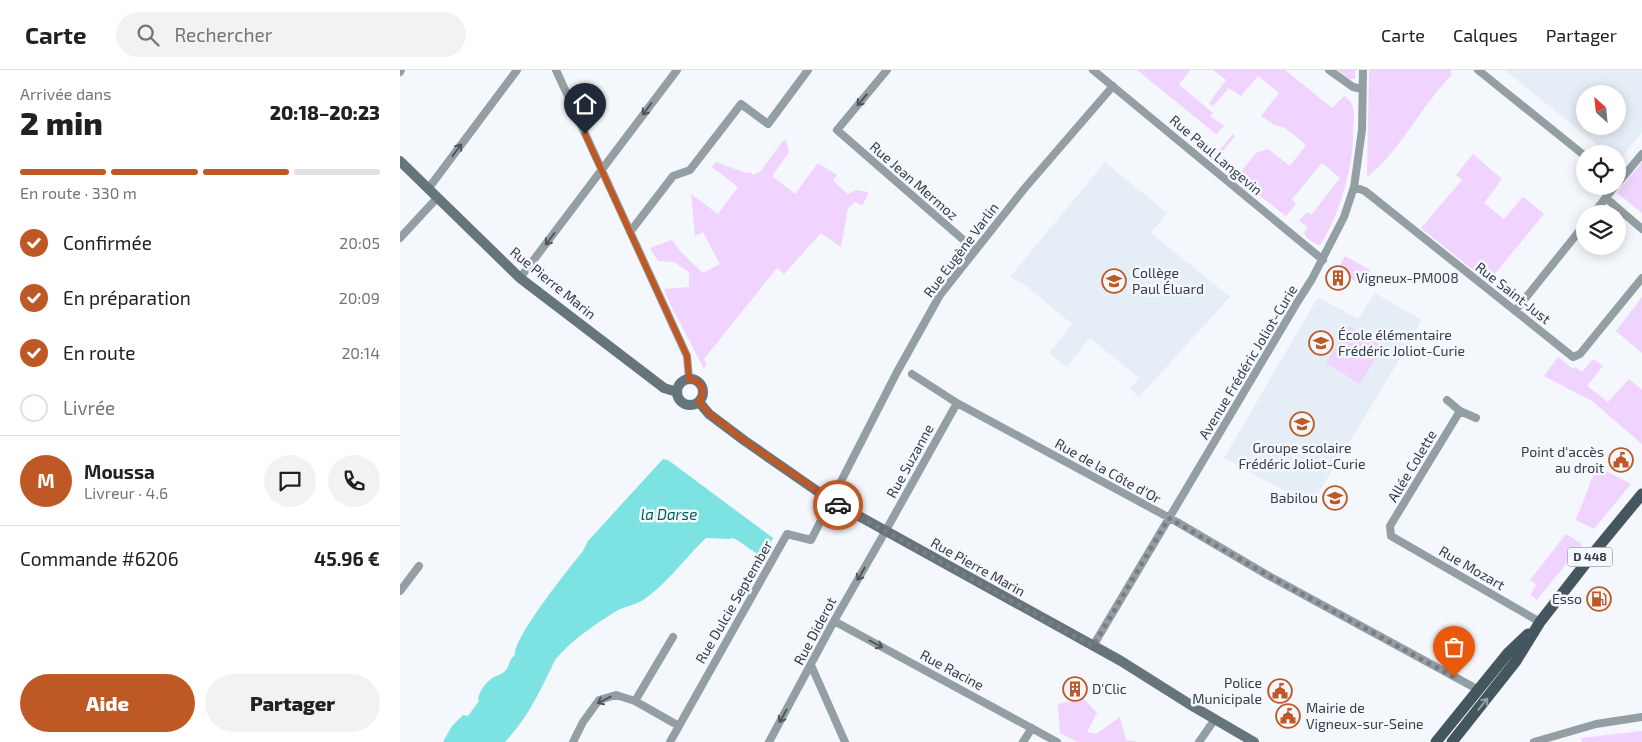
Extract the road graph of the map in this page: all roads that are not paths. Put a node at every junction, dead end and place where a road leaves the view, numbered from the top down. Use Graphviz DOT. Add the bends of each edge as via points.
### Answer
graph roads {
  1 [pos="518,70"];
  2 [pos="556,70"];
  3 [pos="677,70"];
  4 [pos="808,70"];
  5 [pos="886,70"];
  6 [pos="1093,70"];
  7 [pos="1329,70"];
  8 [pos="1363,70"];
  9 [pos="1478,70"];
  10 [pos="1113,86"];
  11 [pos="1362,88"];
  12 [pos="1576,149"];
  13 [pos="1642,154"];
  14 [pos="400,161"];
  15 [pos="602,170"];
  16 [pos="1626,173"];
  17 [pos="1354,187"];
  18 [pos="428,189"];
  19 [pos="1608,195"];
  20 [pos="437,198"];
  21 [pos="1606,198"];
  22 [pos="1600,205"];
  23 [pos="1642,229"];
  24 [pos="630,232"];
  25 [pos="1576,235"];
  26 [pos="400,238"];
  27 [pos="975,250"];
  28 [pos="1323,260"];
  29 [pos="520,278"];
  30 [pos="1642,278"];
  31 [pos="1515,311"];
  32 [pos="912,374"];
  33 [pos="689,379"];
  34 [pos="677,392"];
  35 [pos="1447,400"];
  36 [pos="699,402"];
  37 [pos="956,403"];
  38 [pos="1460,411"];
  39 [pos="1476,418"];
  40 [pos="1642,494"];
  41 [pos="830,500"];
  42 [pos="1169,518"];
  43 [pos="885,532"];
  44 [pos="1391,536"];
  45 [pos="419,566"];
  46 [pos="400,591"];
  47 [pos="834,621"];
  48 [pos="1540,622"];
  49 [pos="673,637"];
  50 [pos="1093,646"];
  51 [pos="811,665"];
  52 [pos="1477,690"];
  53 [pos="635,701"];
  54 [pos="1642,717"];
  55 [pos="1215,719"];
  56 [pos="678,726"];
  57 [pos="1032,728"];
  58 [pos="573,742"];
  59 [pos="670,742"];
  60 [pos="769,742"];
  61 [pos="845,742"];
  62 [pos="1023,742"];
  63 [pos="1057,742"];
  64 [pos="1199,742"];
  65 [pos="1254,742"];
  66 [pos="1436,742"];
  67 [pos="1440,742"];
  68 [pos="1452,742"];
  69 [pos="1534,742"];
  18 -- 1 [label="street, one-way"];
  2 -- 15 [label="street"];
  3 -- 15 [label="street, one-way"];
  4 -- 24 [label="street" via="768,124 741,104 690,170 673,176"];
  5 -- 27 [label="street, Rue Jean Mermoz, one-way" via="837,130"];
  6 -- 10 [label="street, Rue Paul Langevin"];
  7 -- 11 [label="street" via="1352,88"];
  8 -- 11 [label="street, Avenue Frédéric Joliot-Curie"];
  9 -- 12 [label="street"];
  10 -- 27 [label="street, Rue Eugène Varlin"];
  10 -- 28 [label="street, Rue Paul Langevin"];
  11 -- 17 [label="street, Avenue Frédéric Joliot-Curie" via="1362,130"];
  13 -- 16 [label="street"];
  14 -- 18 [label="street, Rue Pierre Marin"];
  15 -- 24 [label="street"];
  15 -- 29 [label="street, one-way"];
  17 -- 28 [label="street, Avenue Frédéric Joliot-Curie" via="1344,217"];
  17 -- 31 [label="street, Rue Saint-Just" via="1365,191"];
  18 -- 20 [label="street, Rue Pierre Marin"];
  19 -- 21 [label="street"];
  20 -- 26 [label="street"];
  20 -- 29 [label="street, Rue Pierre Marin"];
  21 -- 22 [label="street"];
  21 -- 23 [label="street"];
  24 -- 33 [label="street" via="687,356"];
  25 -- 31 [label="street"];
  27 -- 41 [label="street, Rue Eugène Varlin" via="937,299"];
  28 -- 42 [label="street, Avenue Frédéric Joliot-Curie"];
  29 -- 34 [label="street, Rue Pierre Marin" via="664,388"];
  30 -- 31 [label="street, Rue Saint-Just" via="1580,354 1573,356"];
  32 -- 37 [label="street, Rue de la Côte d'Or"];
  33 -- 34 [label="street" via="682,382"];
  33 -- 36 [label="street" via="702,386"];
  34 -- 36 [label="street" via="687,405"];
  35 -- 38 [label="street"];
  36 -- 41 [label="street, Rue Pierre Marin" via="745,441"];
  37 -- 42 [label="street, Rue de la Côte d'Or"];
  37 -- 43 [label="street, Rue Suzanne"];
  38 -- 39 [label="street"];
  38 -- 44 [label="street, Allée Colette" via="1390,526"];
  40 -- 48 [label="main road, D 448"];
  41 -- 43 [label="street, Rue Pierre Marin"];
  41 -- 56 [label="street, Rue Dulcie September" via="811,540 788,534"];
  42 -- 50 [label="street, Avenue Frédéric Joliot-Curie"];
  42 -- 52 [label="street, Rue de la Côte d'Or"];
  43 -- 47 [label="street, Rue Diderot, one-way"];
  43 -- 50 [label="street, Rue Pierre Marin"];
  44 -- 48 [label="street, Rue Mozart"];
  45 -- 46 [label="street"];
  47 -- 51 [label="street, Rue Diderot"];
  47 -- 57 [label="street, Rue Racine, one-way"];
  48 -- 52 [label="main road, D 448"];
  68 -- 48 [label="main road, D 448, one-way" via="1516,661"];
  49 -- 53 [label="street"];
  50 -- 55 [label="street, Rue Pierre Marin"];
  51 -- 60 [label="street, Rue Diderot, one-way"];
  51 -- 61 [label="street"];
  52 -- 66 [label="main road, D 448"];
  52 -- 67 [label="main road" via="1468,708"];
  53 -- 56 [label="street"];
  53 -- 58 [label="street, one-way" via="616,695 599,700"];
  54 -- 69 [label="street" via="1596,724"];
  55 -- 64 [label="street"];
  55 -- 65 [label="street, Rue Pierre Marin"];
  56 -- 59 [label="street, Rue Dulcie September"];
  57 -- 62 [label="street"];
  57 -- 63 [label="street, Rue Racine"];
}
